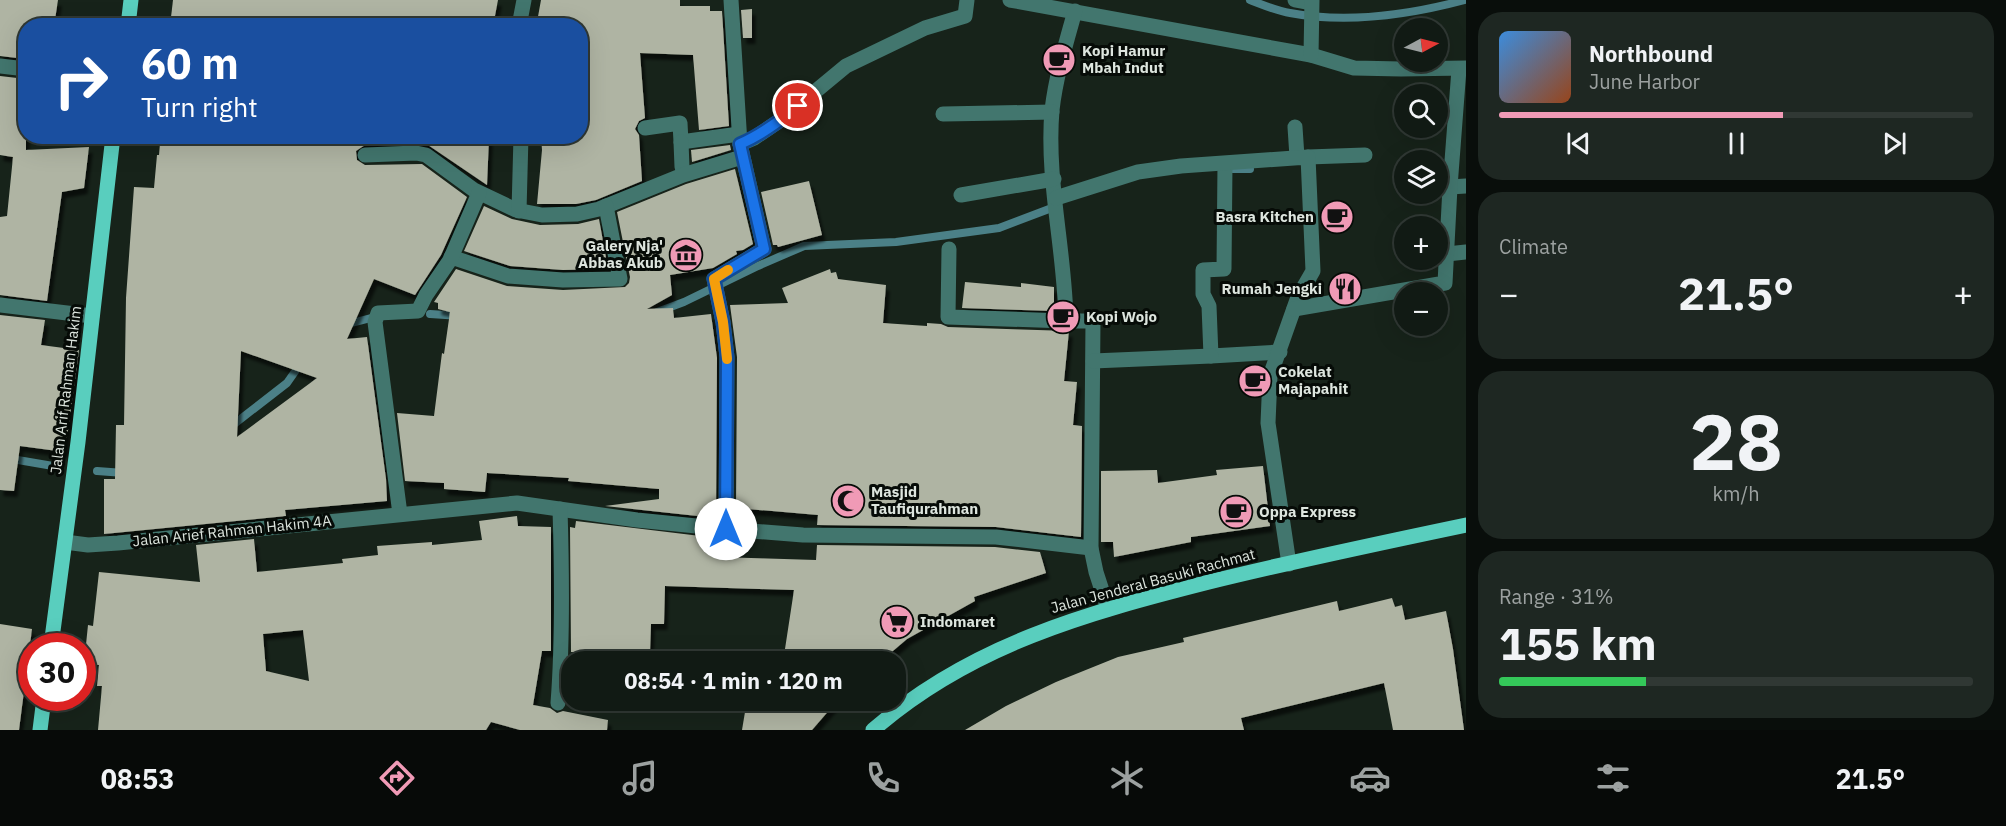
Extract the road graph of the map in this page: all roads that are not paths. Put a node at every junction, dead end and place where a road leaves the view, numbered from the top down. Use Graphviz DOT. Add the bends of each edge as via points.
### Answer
graph roads {
  1 [pos="132,0"];
  2 [pos="524,0"];
  3 [pos="731,0"];
  4 [pos="967,0"];
  5 [pos="1010,0"];
  6 [pos="1295,0"];
  7 [pos="1312,2"];
  8 [pos="1075,10"];
  9 [pos="129,18"];
  10 [pos="521,18"];
  11 [pos="1311,55"];
  12 [pos="0,66"];
  13 [pos="18,68"];
  14 [pos="1462,68"];
  15 [pos="1052,112"];
  16 [pos="943,114"];
  17 [pos="1295,127"];
  18 [pos="645,128"];
  19 [pos="681,142"];
  20 [pos="112,144"];
  21 [pos="521,144"];
  22 [pos="740,145"];
  23 [pos="365,155"];
  24 [pos="1365,155"];
  25 [pos="1302,157"];
  26 [pos="682,167"];
  27 [pos="1225,170"];
  28 [pos="1054,179"];
  29 [pos="1466,186"];
  30 [pos="1450,187"];
  31 [pos="479,193"];
  32 [pos="961,195"];
  33 [pos="1057,205"];
  34 [pos="606,206"];
  35 [pos="519,211"];
  36 [pos="1448,232"];
  37 [pos="949,249"];
  38 [pos="1466,252"];
  39 [pos="1448,254"];
  40 [pos="451,257"];
  41 [pos="1446,270"];
  42 [pos="0,305"];
  43 [pos="1294,309"];
  44 [pos="92,316"];
  45 [pos="1066,321"];
  46 [pos="1280,352"];
  47 [pos="1211,356"];
  48 [pos="1093,361"];
  49 [pos="560,509"];
  50 [pos="400,514"];
  51 [pos="1466,525"];
  52 [pos="726,529"];
  53 [pos="65,542"];
  54 [pos="1091,548"];
  55 [pos="1289,564"];
  56 [pos="1108,609"];
  57 [pos="53,633"];
  58 [pos="558,704"];
  59 [pos="42,711"];
  60 [pos="40,730"];
  61 [pos="873,730"];
  1 -- 9 [label="main road"];
  2 -- 10 [label="street"];
  3 -- 22 [label="street"];
  4 -- 22 [label="street" via="965,16 925,28 846,66 782,119"];
  5 -- 8 [label="street"];
  6 -- 7 [label="street"];
  7 -- 11 [label="street"];
  8 -- 11 [label="street"];
  8 -- 15 [label="street"];
  11 -- 14 [label="street" via="1354,68"];
  12 -- 13 [label="street"];
  14 -- 30 [label="street"];
  15 -- 16 [label="street"];
  15 -- 28 [label="street"];
  17 -- 25 [label="street"];
  18 -- 19 [label="street" via="680,123"];
  19 -- 22 [label="street"];
  19 -- 26 [label="street"];
  20 -- 44 [label="main road, Jalan Arif Rahman Hakim"];
  21 -- 35 [label="street"];
  22 -- 34 [label="street" via="683,176"];
  22 -- 52 [label="street" via="764,249 714,279 727,357"];
  23 -- 31 [label="street" via="426,155"];
  24 -- 25 [label="street"];
  25 -- 27 [label="street"];
  25 -- 43 [label="street" via="1313,271"];
  27 -- 33 [label="street" via="1181,166 1138,172"];
  27 -- 47 [label="street" via="1224,269 1203,270"];
  28 -- 32 [label="street"];
  28 -- 33 [label="street"];
  29 -- 30 [label="street"];
  30 -- 36 [label="street"];
  31 -- 35 [label="street"];
  31 -- 40 [label="street"];
  33 -- 45 [label="street"];
  34 -- 35 [label="street" via="554,215"];
  34 -- 40 [label="street" via="620,279 508,276"];
  37 -- 45 [label="street" via="948,317"];
  38 -- 39 [label="street"];
  40 -- 50 [label="street" via="418,311 378,313 375,322"];
  41 -- 43 [label="street" via="1445,283"];
  42 -- 44 [label="street"];
  43 -- 46 [label="street"];
  44 -- 53 [label="main road, Jalan Arif Rahman Hakim"];
  45 -- 48 [label="street" via="1094,321"];
  46 -- 47 [label="street"];
  46 -- 55 [label="street" via="1270,376 1268,423"];
  47 -- 48 [label="street"];
  48 -- 54 [label="street"];
  49 -- 50 [label="street, Jalan Arief Rahman Hakim 4A" via="517,502"];
  49 -- 52 [label="street, Jalan Arief Rahman Hakim 4A"];
  49 -- 58 [label="street"];
  50 -- 53 [label="street, Jalan Arief Rahman Hakim 4A" via="118,543"];
  51 -- 55 [label="main road, Jalan Jenderal Basuki Rachmat"];
  52 -- 54 [label="street, Jalan Arief Rahman Hakim 4A" via="803,535 996,537"];
  53 -- 57 [label="main road, Jalan Arif Rahman Hakim"];
  54 -- 56 [label="street"];
  55 -- 56 [label="main road, Jalan Jenderal Basuki Rachmat"];
  56 -- 61 [label="main road, Jalan Jenderal Basuki Rachmat" via="1000,647 909,701"];
  59 -- 60 [label="main road"];
}
